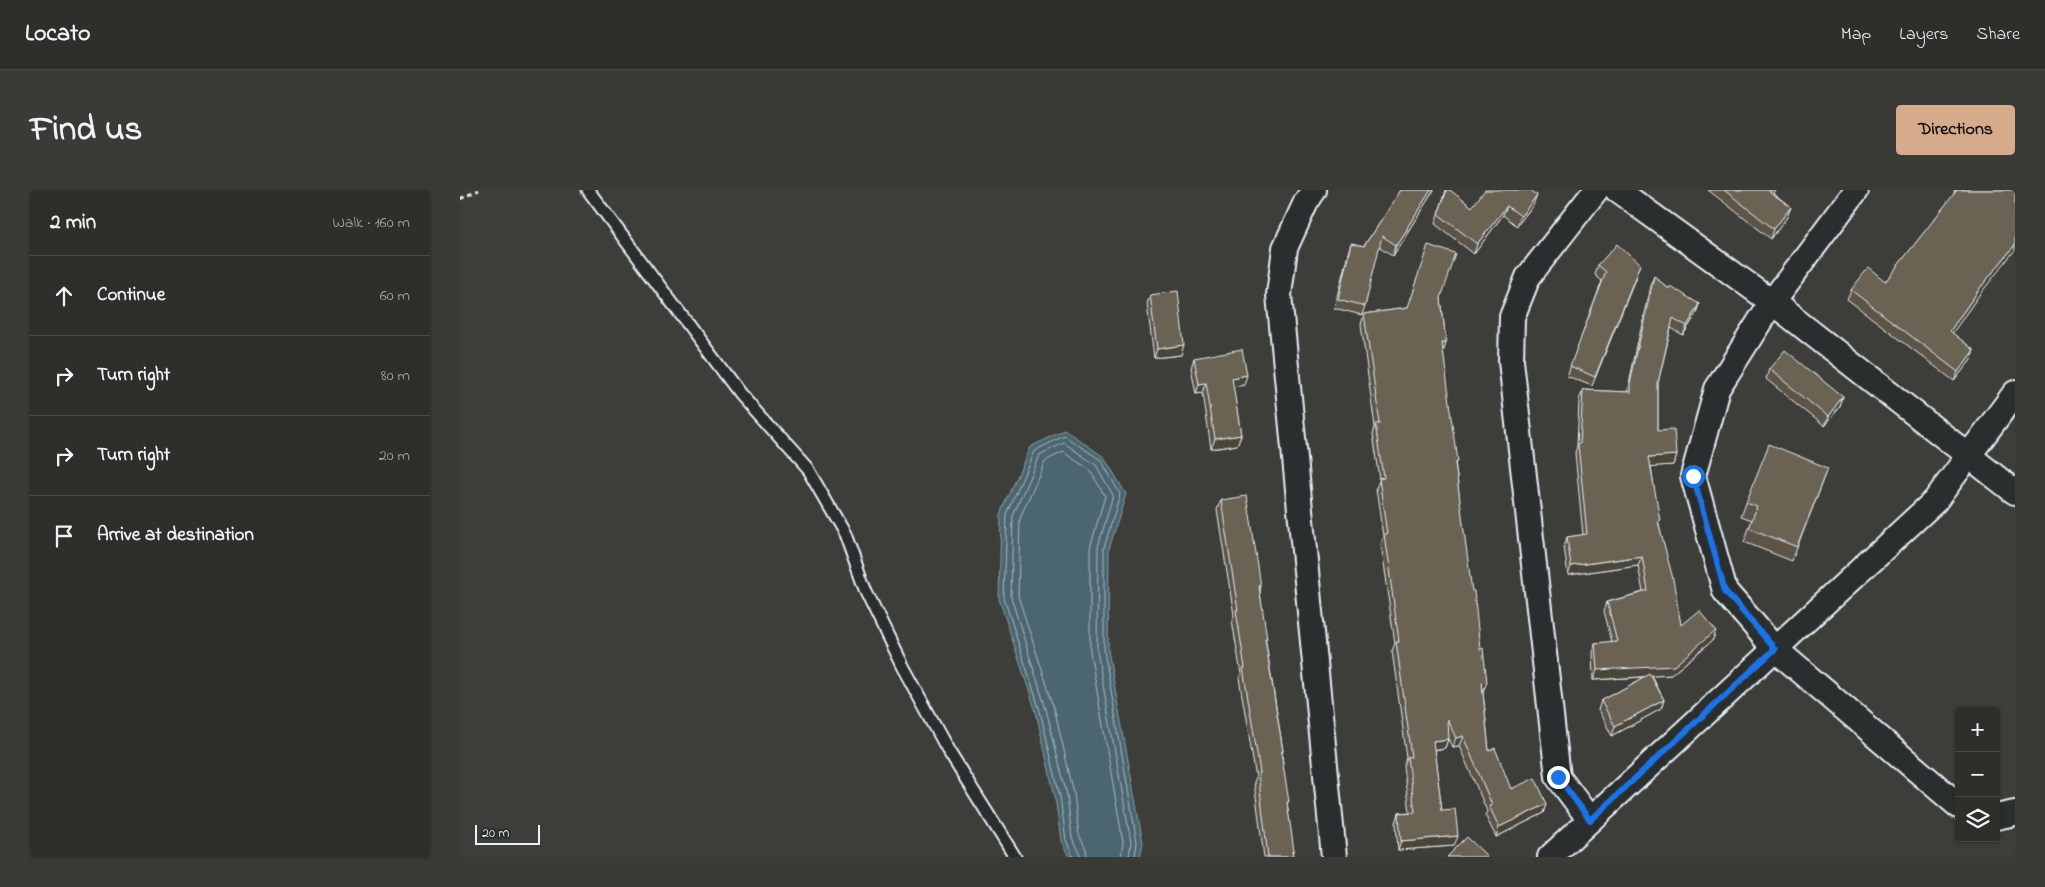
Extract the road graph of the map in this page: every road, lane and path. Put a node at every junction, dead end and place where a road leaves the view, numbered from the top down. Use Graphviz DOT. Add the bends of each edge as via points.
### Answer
graph roads {
  1 [pos="479,190"];
  2 [pos="588,190"];
  3 [pos="1314,190"];
  4 [pos="1596,190"];
  5 [pos="1617,190"];
  6 [pos="1856,190"];
  7 [pos="460,199"];
  8 [pos="1772,302"];
  9 [pos="2015,393"];
  10 [pos="1969,455"];
  11 [pos="2015,492"];
  12 [pos="1775,649"];
  13 [pos="1955,803"];
  14 [pos="2015,814"];
  15 [pos="2000,816"];
  16 [pos="1590,820"];
  17 [pos="1015,857"];
  18 [pos="1334,857"];
  19 [pos="1550,857"];
  1 -- 7 [label="path"];
  2 -- 17 [label="lane" via="740,394 808,470 845,534 866,592 948,752"];
  3 -- 18 [label="street" via="1285,248 1279,295"];
  4 -- 16 [label="street" via="1528,277 1512,317 1510,361 1558,777"];
  5 -- 8 [label="street"];
  6 -- 8 [label="street"];
  8 -- 10 [label="street"];
  8 -- 12 [label="street" via="1717,389 1693,476 1725,591"];
  9 -- 10 [label="street"];
  10 -- 11 [label="street"];
  10 -- 12 [label="street" via="1935,501"];
  12 -- 13 [label="street"];
  12 -- 16 [label="street"];
  14 -- 15 [label="street"];
  16 -- 19 [label="street"];
}
